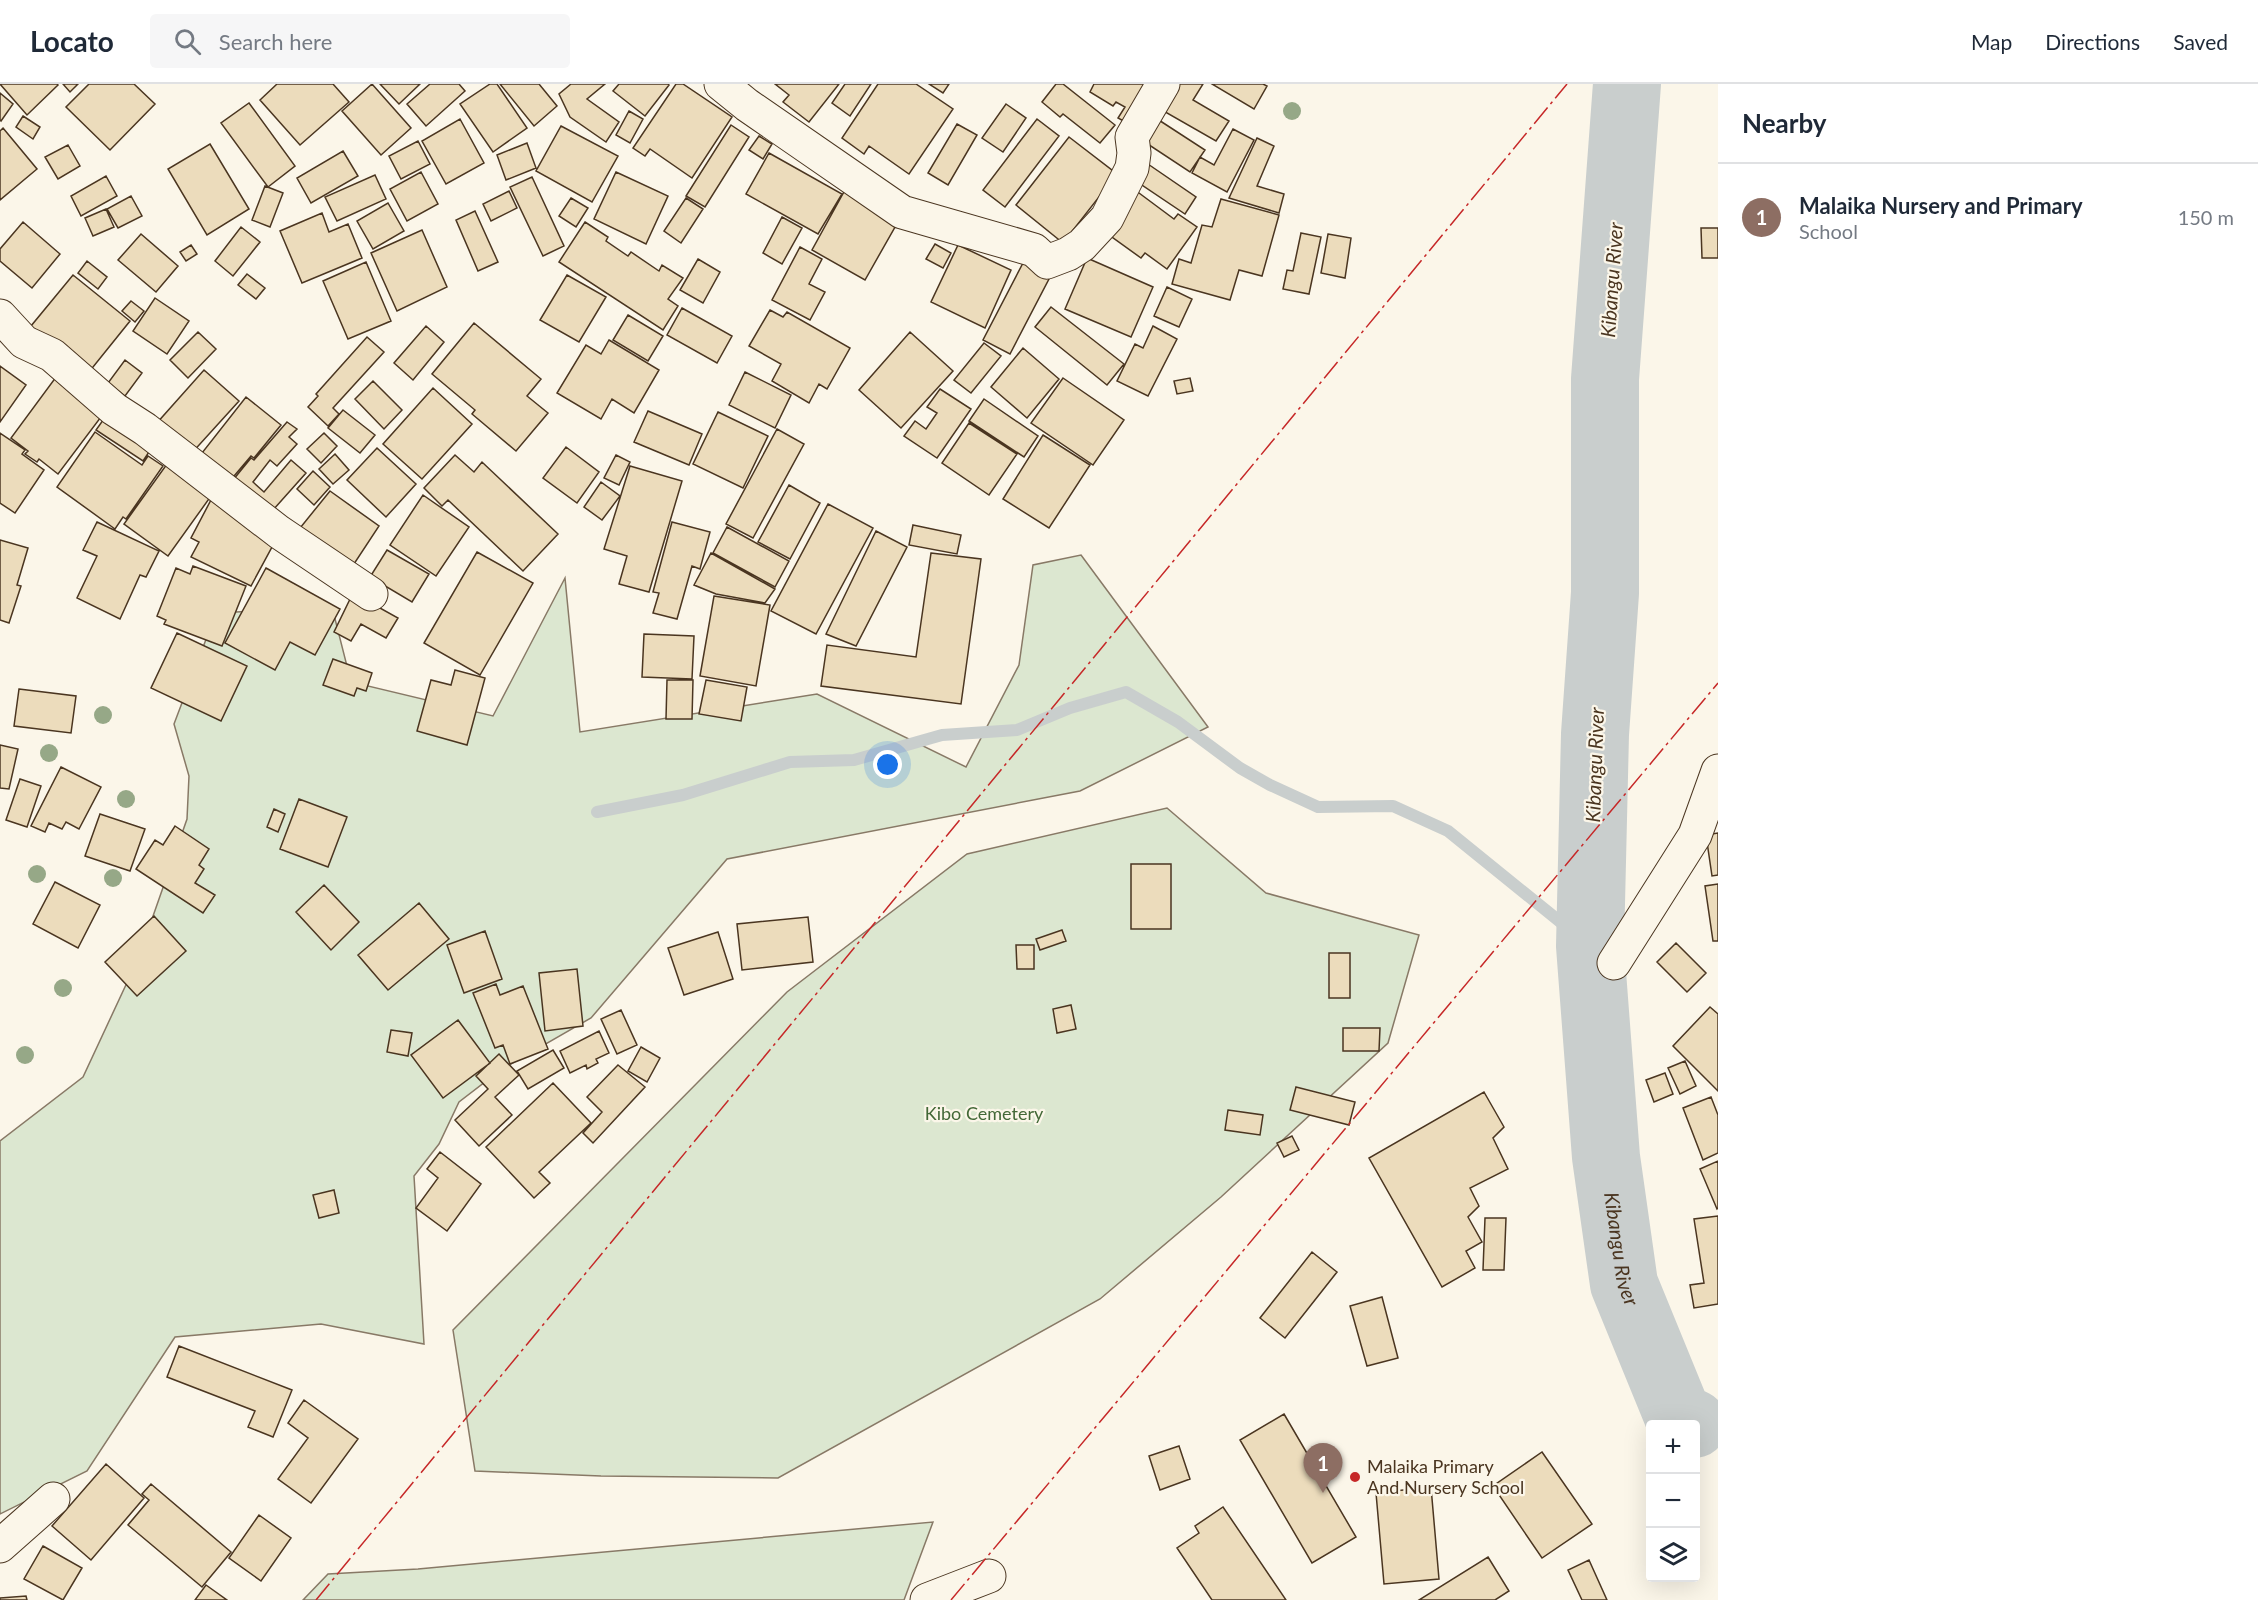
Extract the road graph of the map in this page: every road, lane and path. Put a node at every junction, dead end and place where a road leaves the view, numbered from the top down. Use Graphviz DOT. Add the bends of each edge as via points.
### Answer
graph roads {
  1 [pos="722,84"];
  2 [pos="1163,84"];
  3 [pos="0,316"];
  4 [pos="371,594"];
  5 [pos="1718,771"];
  6 [pos="1614,963"];
  7 [pos="53,1499"];
  8 [pos="0,1546"];
  9 [pos="989,1576"];
  10 [pos="927,1600"];
  1 -- 2 [label="street" via="902,212 1034,250 1047,262 1082,245 1107,218 1132,168 1131,137"];
  3 -- 4 [label="street" via="24,342 52,355 114,410 145,429 279,532"];
  5 -- 6 [label="street" via="1695,835"];
  7 -- 8 [label="street"];
  9 -- 10 [label="street"];
}
